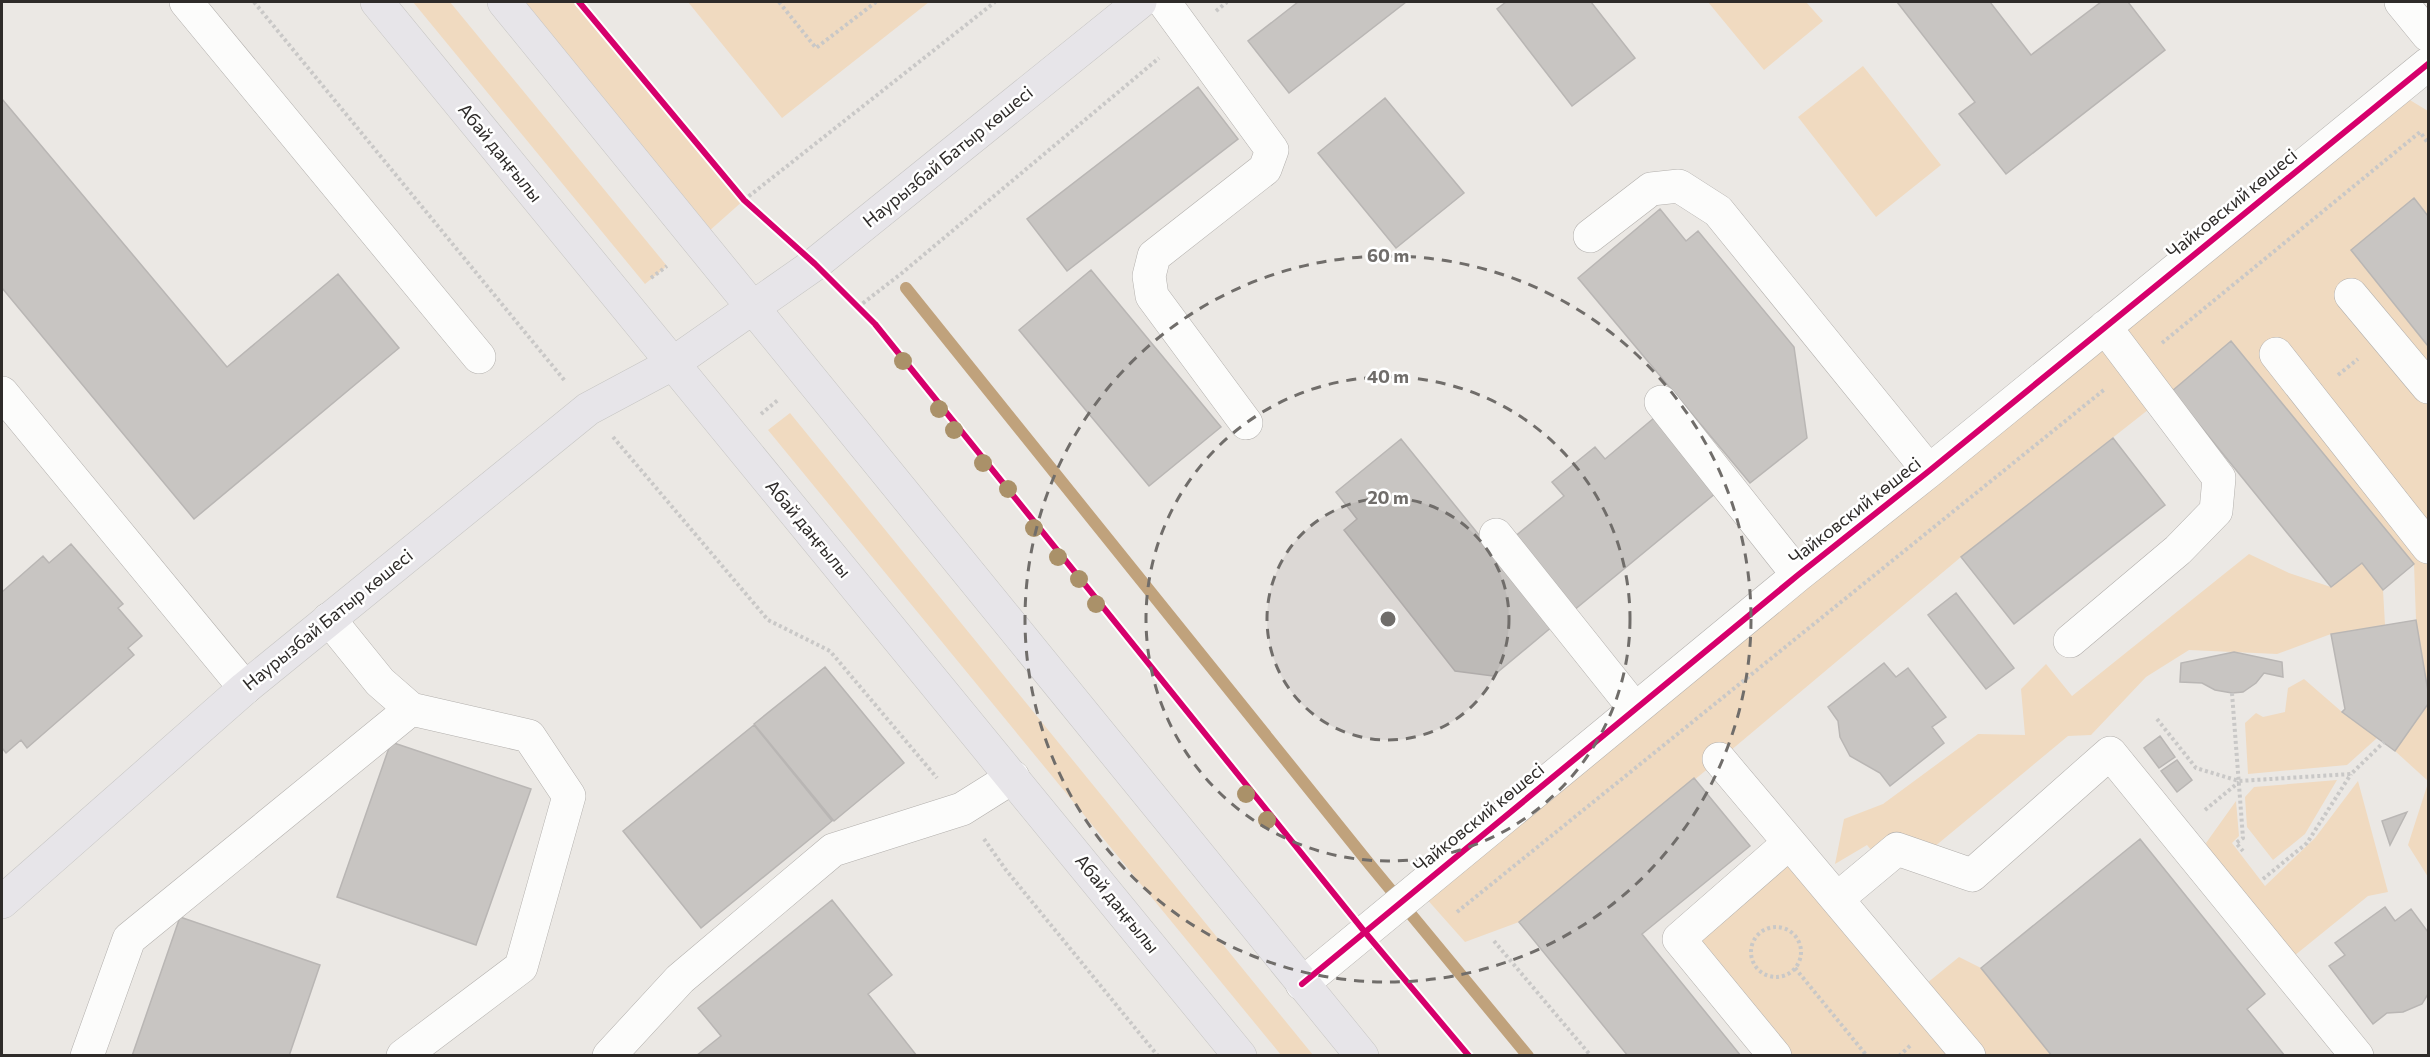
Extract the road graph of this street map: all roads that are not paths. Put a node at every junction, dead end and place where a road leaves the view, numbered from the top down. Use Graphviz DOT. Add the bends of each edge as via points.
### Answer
graph roads {
  1 [pos="186,2"];
  2 [pos="377,2"];
  3 [pos="504,2"];
  4 [pos="1140,2"];
  5 [pos="1164,2"];
  6 [pos="2401,2"];
  7 [pos="2428,35"];
  8 [pos="2428,64"];
  9 [pos="1590,236"];
  10 [pos="2351,295"];
  11 [pos="753,307"];
  12 [pos="2105,327"];
  13 [pos="2276,354"];
  14 [pos="479,357"];
  15 [pos="672,364"];
  16 [pos="2428,387"];
  17 [pos="2,393"];
  18 [pos="1661,402"];
  19 [pos="1246,423"];
  20 [pos="1929,471"];
  21 [pos="1496,535"];
  22 [pos="2428,547"];
  23 [pos="1798,575"];
  24 [pos="329,619"];
  25 [pos="2070,641"];
  26 [pos="245,688"];
  27 [pos="411,709"];
  28 [pos="1635,709"];
  29 [pos="1719,759"];
  30 [pos="1014,777"];
  31 [pos="1789,843"];
  32 [pos="1837,899"];
  33 [pos="2,902"];
  34 [pos="1302,984"];
  35 [pos="87,1056"];
  36 [pos="403,1056"];
  37 [pos="609,1056"];
  38 [pos="1240,1056"];
  39 [pos="1362,1056"];
  40 [pos="1775,1056"];
  41 [pos="1969,1056"];
  42 [pos="2357,1056"];
  1 -- 14 [label="street"];
  2 -- 15 [label="main road, Абай даңғылы"];
  3 -- 11 [label="main road"];
  4 -- 11 [label="main road, Наурызбай Батыр көшесі" via="815,264"];
  5 -- 19 [label="street" via="1272,150 1265,169 1154,256 1149,276 1152,296"];
  6 -- 7 [label="street"];
  8 -- 12 [label="street, Чайковский көшесі"];
  9 -- 20 [label="street" via="1651,189 1679,186 1718,211"];
  10 -- 16 [label="street"];
  11 -- 15 [label="main road"];
  11 -- 34 [label="main road"];
  12 -- 20 [label="street, Чайковский көшесі"];
  12 -- 25 [label="street" via="2219,478 2216,511 2178,550"];
  13 -- 22 [label="street"];
  15 -- 24 [label="main road, Наурызбай Батыр көшесі" via="588,408"];
  15 -- 30 [label="main road, Абай даңғылы"];
  17 -- 26 [label="street"];
  18 -- 23 [label="street"];
  20 -- 23 [label="street, Чайковский көшесі"];
  21 -- 28 [label="street"];
  23 -- 28 [label="street, Чайковский көшесі"];
  24 -- 26 [label="main road, Наурызбай Батыр көшесі"];
  24 -- 27 [label="street" via="380,682"];
  26 -- 33 [label="main road, Наурызбай Батыр көшесі"];
  27 -- 35 [label="street" via="129,939"];
  27 -- 36 [label="street" via="529,736 569,796 521,968"];
  28 -- 34 [label="street, Чайковский көшесі"];
  29 -- 31 [label="street"];
  30 -- 37 [label="street" via="962,808 833,850 680,979"];
  30 -- 38 [label="main road, Абай даңғылы"];
  31 -- 32 [label="street"];
  31 -- 40 [label="street" via="1679,939"];
  32 -- 41 [label="street"];
  32 -- 42 [label="street" via="1897,849 1972,875 2110,753"];
  34 -- 39 [label="main road"];
}
